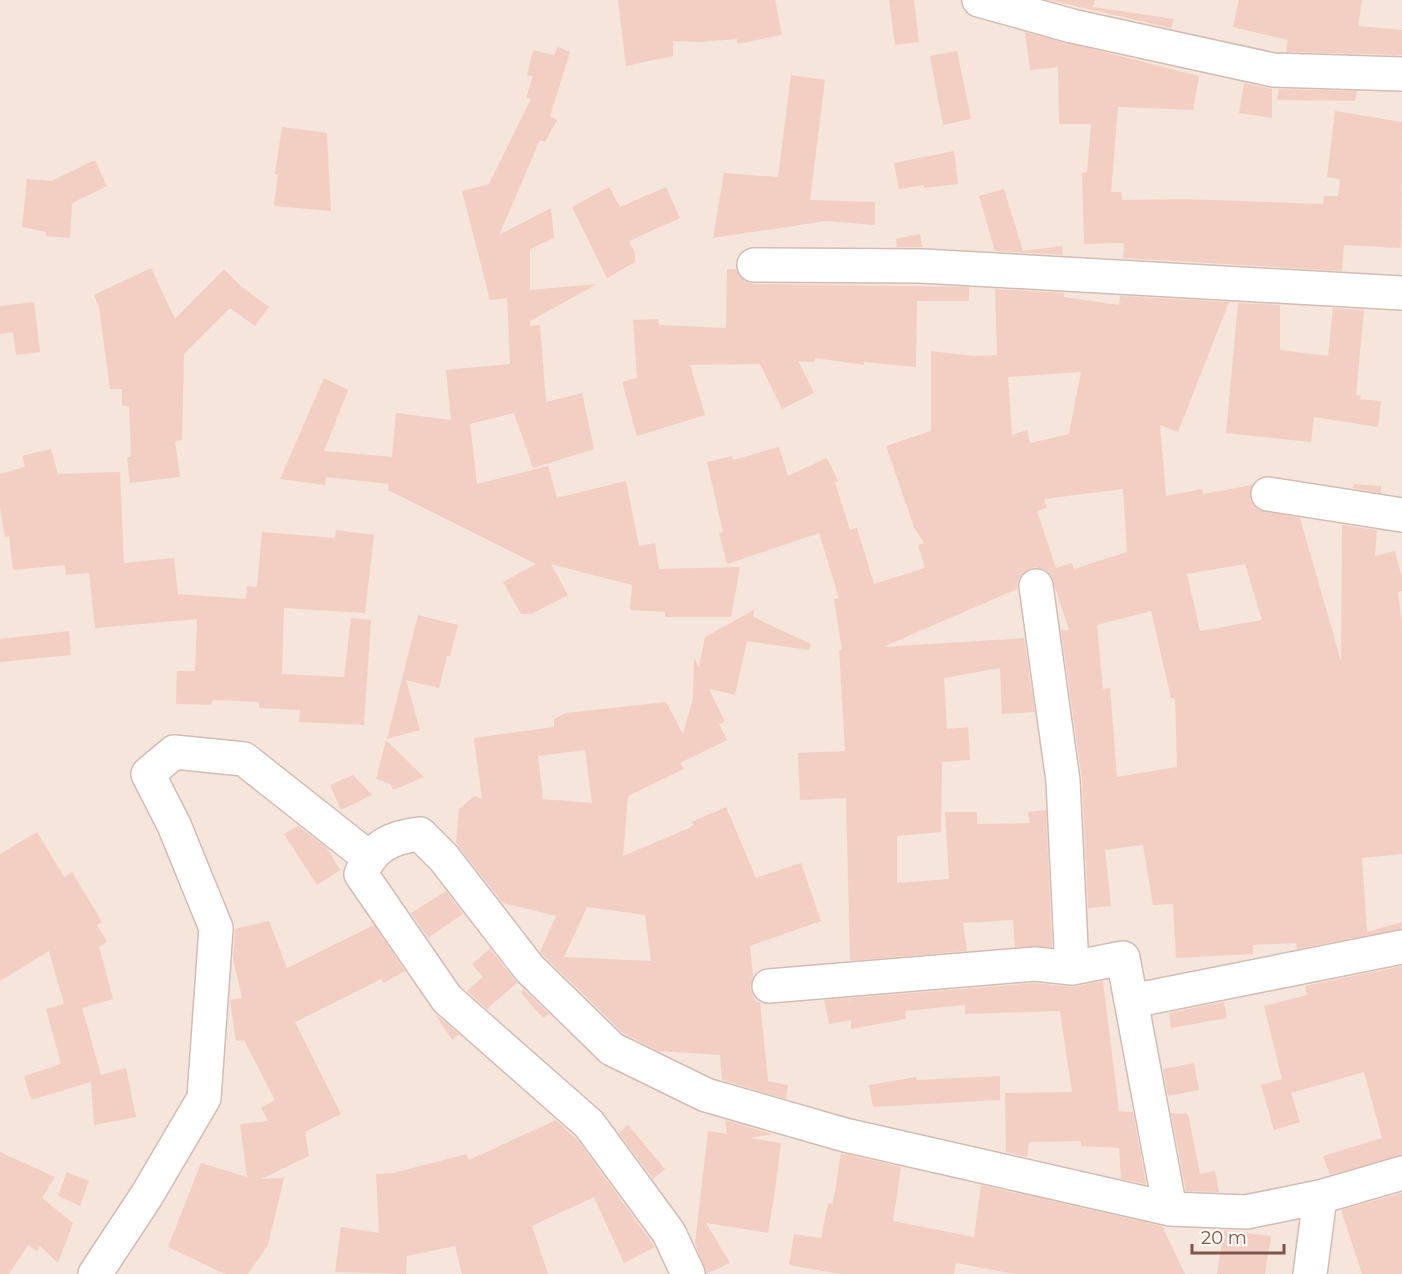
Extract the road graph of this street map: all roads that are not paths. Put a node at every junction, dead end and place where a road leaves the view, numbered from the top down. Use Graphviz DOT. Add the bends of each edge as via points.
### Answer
graph roads {
  1 [pos="979,0"];
  2 [pos="1402,74"];
  3 [pos="754,265"];
  4 [pos="1402,293"];
  5 [pos="1268,494"];
  6 [pos="1402,515"];
  7 [pos="1036,586"];
  8 [pos="368,857"];
  9 [pos="1402,947"];
  10 [pos="1071,968"];
  11 [pos="769,986"];
  12 [pos="1132,1001"];
  13 [pos="1402,1173"];
  14 [pos="1320,1197"];
  15 [pos="1170,1209"];
  16 [pos="95,1274"];
  17 [pos="688,1274"];
  18 [pos="1310,1274"];
  1 -- 2 [label="street" via="1072,26 1273,70"];
  3 -- 4 [label="street" via="922,266"];
  5 -- 6 [label="street"];
  7 -- 10 [label="street" via="1063,782"];
  8 -- 15 [label="street" via="397,837 420,834 444,858 530,968 612,1049 705,1095 845,1135"];
  8 -- 16 [label="street" via="244,759 174,752 148,774 174,825 216,928 204,1098"];
  8 -- 17 [label="street" via="361,874 447,999 589,1124 669,1233"];
  9 -- 12 [label="street"];
  10 -- 11 [label="street" via="1035,964"];
  10 -- 12 [label="street" via="1123,958"];
  12 -- 15 [label="street"];
  13 -- 14 [label="street"];
  14 -- 15 [label="street" via="1246,1212"];
  14 -- 18 [label="street"];
}
